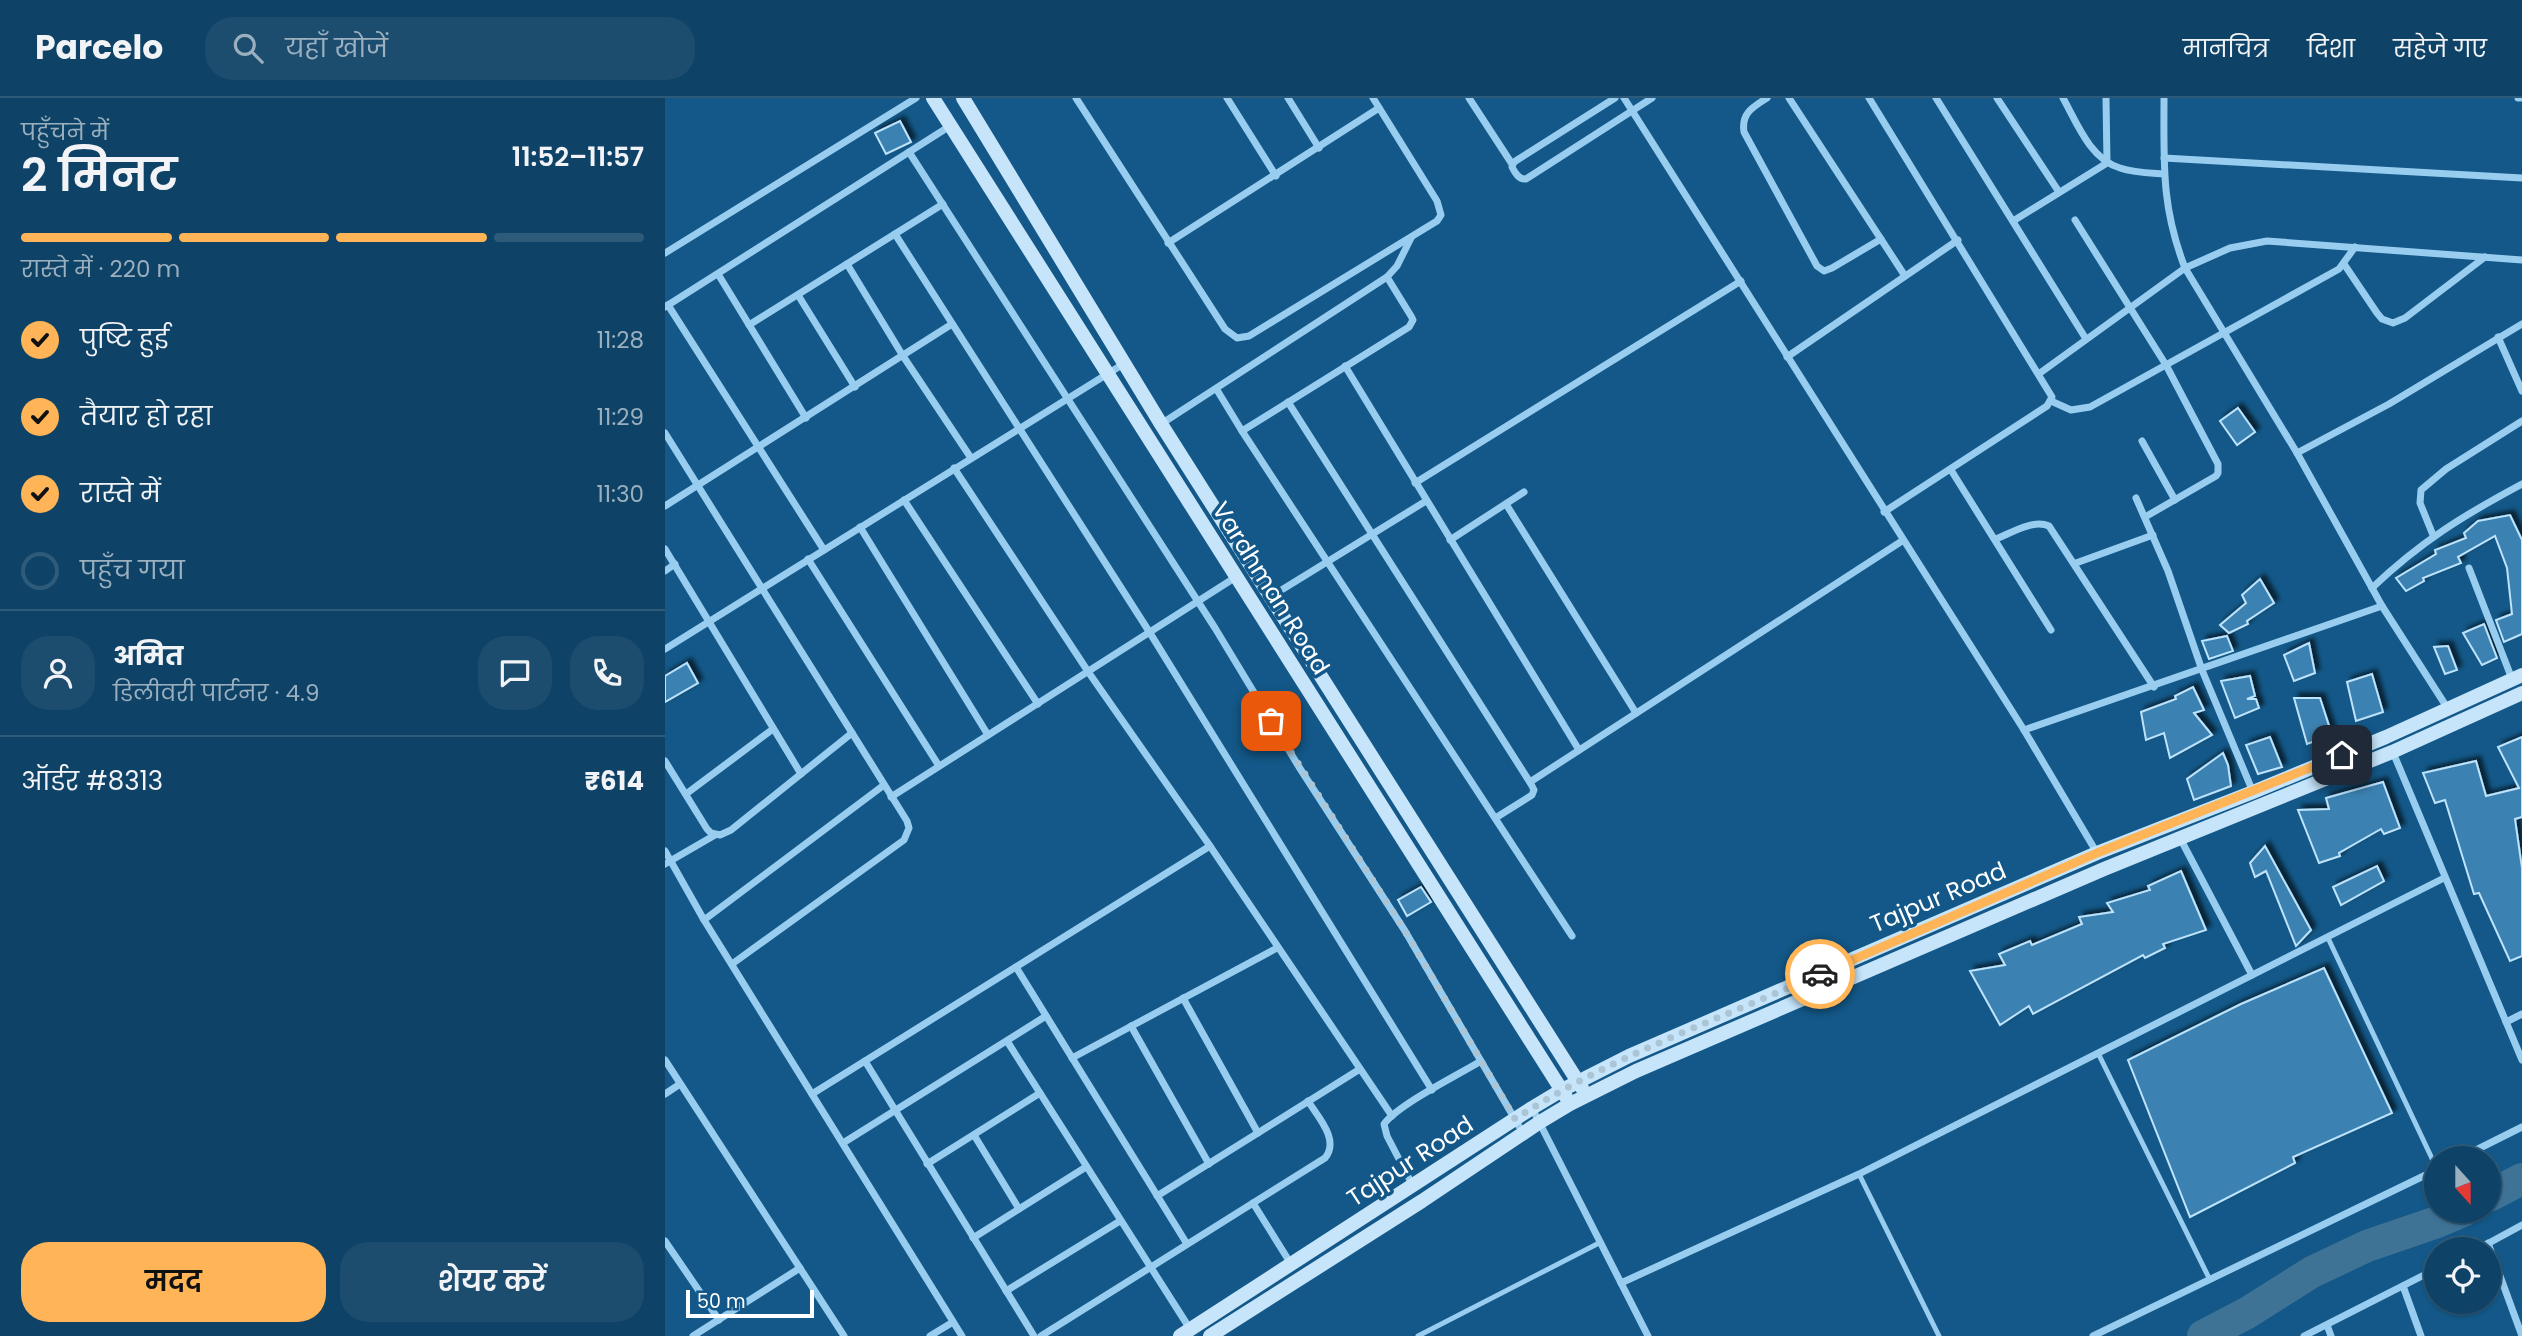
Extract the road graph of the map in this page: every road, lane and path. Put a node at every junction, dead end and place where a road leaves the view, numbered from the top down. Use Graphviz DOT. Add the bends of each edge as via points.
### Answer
graph roads {
  1 [pos="916,98"];
  2 [pos="933,98"];
  3 [pos="963,98"];
  4 [pos="1076,98"];
  5 [pos="1227,98"];
  6 [pos="1288,98"];
  7 [pos="1373,98"];
  8 [pos="1469,98"];
  9 [pos="1615,98"];
  10 [pos="1625,98"];
  11 [pos="1652,98"];
  12 [pos="1767,98"];
  13 [pos="1789,98"];
  14 [pos="1870,98"];
  15 [pos="1936,98"];
  16 [pos="1997,98"];
  17 [pos="2063,98"];
  18 [pos="2106,98"];
  19 [pos="2164,98"];
  20 [pos="1379,108"];
  21 [pos="1633,110"];
  22 [pos="950,126"];
  23 [pos="1319,148"];
  24 [pos="909,152"];
  25 [pos="2164,158"];
  26 [pos="2107,163"];
  27 [pos="1512,164"];
  28 [pos="2164,174"];
  29 [pos="1276,176"];
  30 [pos="2522,178"];
  31 [pos="2059,192"];
  32 [pos="943,204"];
  33 [pos="2075,220"];
  34 [pos="2014,221"];
  35 [pos="895,234"];
  36 [pos="1412,237"];
  37 [pos="1881,239"];
  38 [pos="1958,240"];
  39 [pos="1168,243"];
  40 [pos="2355,247"];
  41 [pos="665,253"];
  42 [pos="2486,257"];
  43 [pos="2522,260"];
  44 [pos="847,264"];
  45 [pos="2344,264"];
  46 [pos="2185,268"];
  47 [pos="718,274"];
  48 [pos="1905,276"];
  49 [pos="1387,277"];
  50 [pos="1741,281"];
  51 [pos="798,295"];
  52 [pos="667,306"];
  53 [pos="2129,309"];
  54 [pos="952,324"];
  55 [pos="2522,324"];
  56 [pos="749,325"];
  57 [pos="2223,334"];
  58 [pos="2498,337"];
  59 [pos="2086,339"];
  60 [pos="903,356"];
  61 [pos="1787,357"];
  62 [pos="1125,363"];
  63 [pos="2166,365"];
  64 [pos="1345,366"];
  65 [pos="1108,373"];
  66 [pos="2040,373"];
  67 [pos="855,387"];
  68 [pos="1217,390"];
  69 [pos="2522,391"];
  70 [pos="1067,398"];
  71 [pos="2051,401"];
  72 [pos="1288,402"];
  73 [pos="806,418"];
  74 [pos="2522,421"];
  75 [pos="1161,424"];
  76 [pos="1017,429"];
  77 [pos="1242,431"];
  78 [pos="665,433"];
  79 [pos="2142,441"];
  80 [pos="759,447"];
  81 [pos="2297,453"];
  82 [pos="971,458"];
  83 [pos="954,468"];
  84 [pos="1951,470"];
  85 [pos="1415,483"];
  86 [pos="2522,484"];
  87 [pos="697,486"];
  88 [pos="1524,492"];
  89 [pos="2136,498"];
  90 [pos="904,500"];
  91 [pos="2175,500"];
  92 [pos="1426,501"];
  93 [pos="1506,503"];
  94 [pos="665,506"];
  95 [pos="1884,512"];
  96 [pos="2145,517"];
  97 [pos="860,527"];
  98 [pos="1372,533"];
  99 [pos="2153,535"];
  100 [pos="2433,535"];
  101 [pos="1996,539"];
  102 [pos="1450,540"];
  103 [pos="1902,541"];
  104 [pos="665,549"];
  105 [pos="824,550"];
  106 [pos="808,559"];
  107 [pos="1326,562"];
  108 [pos="2076,563"];
  109 [pos="675,564"];
  110 [pos="2469,568"];
  111 [pos="665,571"];
  112 [pos="1237,576"];
  113 [pos="2372,588"];
  114 [pos="762,589"];
  115 [pos="1270,597"];
  116 [pos="1198,603"];
  117 [pos="2382,606"];
  118 [pos="709,622"];
  119 [pos="2051,630"];
  120 [pos="1150,633"];
  121 [pos="665,649"];
  122 [pos="2203,670"];
  123 [pos="1089,673"];
  124 [pos="2517,677"];
  125 [pos="2154,687"];
  126 [pos="2522,693"];
  127 [pos="1038,704"];
  128 [pos="2448,709"];
  129 [pos="1636,713"];
  130 [pos="773,729"];
  131 [pos="2024,730"];
  132 [pos="852,733"];
  133 [pos="988,735"];
  134 [pos="2386,737"];
  135 [pos="1579,750"];
  136 [pos="2392,752"];
  137 [pos="665,761"];
  138 [pos="939,766"];
  139 [pos="801,774"];
  140 [pos="1530,782"];
  141 [pos="884,785"];
  142 [pos="2253,792"];
  143 [pos="686,794"];
  144 [pos="891,797"];
  145 [pos="1497,817"];
  146 [pos="715,835"];
  147 [pos="2180,838"];
  148 [pos="1210,846"];
  149 [pos="665,851"];
  150 [pos="2097,853"];
  151 [pos="668,862"];
  152 [pos="2444,878"];
  153 [pos="704,920"];
  154 [pos="1573,936"];
  155 [pos="2327,938"];
  156 [pos="1277,947"];
  157 [pos="732,964"];
  158 [pos="1016,967"];
  159 [pos="2252,975"];
  160 [pos="1182,998"];
  161 [pos="2522,1014"];
  162 [pos="1046,1016"];
  163 [pos="2506,1022"];
  164 [pos="1131,1026"];
  165 [pos="1007,1041"];
  166 [pos="2098,1053"];
  167 [pos="1072,1058"];
  168 [pos="665,1060"];
  169 [pos="2522,1060"];
  170 [pos="865,1061"];
  171 [pos="1481,1061"];
  172 [pos="1360,1069"];
  173 [pos="1578,1083"];
  174 [pos="681,1084"];
  175 [pos="1432,1090"];
  176 [pos="1562,1090"];
  177 [pos="1040,1093"];
  178 [pos="665,1094"];
  179 [pos="812,1094"];
  180 [pos="1587,1097"];
  181 [pos="1308,1101"];
  182 [pos="1570,1104"];
  183 [pos="1532,1108"];
  184 [pos="894,1111"];
  185 [pos="1392,1116"];
  186 [pos="1515,1119"];
  187 [pos="1540,1122"];
  188 [pos="2522,1127"];
  189 [pos="1258,1133"];
  190 [pos="1523,1133"];
  191 [pos="974,1135"];
  192 [pos="843,1143"];
  193 [pos="2425,1146"];
  194 [pos="2484,1146"];
  195 [pos="927,1164"];
  196 [pos="1209,1164"];
  197 [pos="1086,1167"];
  198 [pos="1859,1174"];
  199 [pos="2424,1175"];
  200 [pos="1413,1187"];
  201 [pos="1157,1196"];
  202 [pos="1253,1203"];
  203 [pos="1019,1209"];
  204 [pos="1120,1221"];
  205 [pos="2522,1225"];
  206 [pos="973,1237"];
  207 [pos="2500,1237"];
  208 [pos="665,1241"];
  209 [pos="1601,1242"];
  210 [pos="1187,1244"];
  211 [pos="1292,1265"];
  212 [pos="800,1268"];
  213 [pos="1149,1268"];
  214 [pos="2424,1275"];
  215 [pos="2501,1277"];
  216 [pos="2210,1280"];
  217 [pos="1621,1283"];
  218 [pos="2403,1286"];
  219 [pos="1006,1291"];
  220 [pos="719,1320"];
  221 [pos="953,1322"];
  222 [pos="2327,1325"];
  223 [pos="1185,1333"];
  224 [pos="693,1336"];
  225 [pos="843,1336"];
  226 [pos="930,1336"];
  227 [pos="962,1336"];
  228 [pos="1034,1336"];
  229 [pos="1041,1336"];
  230 [pos="1210,1336"];
  231 [pos="1417,1336"];
  232 [pos="1647,1336"];
  233 [pos="1939,1336"];
  234 [pos="2092,1336"];
  235 [pos="2304,1336"];
  236 [pos="2331,1336"];
  237 [pos="2421,1336"];
  238 [pos="2522,1336"];
  1 -- 41 [label="street"];
  2 -- 22 [label="main road, Vardhman Road"];
  3 -- 62 [label="main road, Vardhman Road"];
  4 -- 39 [label="street"];
  5 -- 29 [label="street"];
  6 -- 23 [label="street"];
  7 -- 20 [label="street"];
  8 -- 27 [label="street"];
  9 -- 27 [label="street"];
  10 -- 21 [label="street"];
  11 -- 21 [label="street"];
  12 -- 37 [label="street" via="1743,118 1745,132 1817,267 1824,271 1832,268"];
  13 -- 37 [label="street"];
  14 -- 38 [label="street"];
  15 -- 34 [label="street"];
  16 -- 31 [label="street"];
  17 -- 26 [label="street" via="2089,144"];
  18 -- 26 [label="street"];
  19 -- 25 [label="street"];
  20 -- 23 [label="street"];
  20 -- 36 [label="street" via="1440,208 1437,221"];
  21 -- 27 [label="street" via="1526,179 1516,174"];
  21 -- 50 [label="street"];
  22 -- 24 [label="street"];
  22 -- 65 [label="main road, Vardhman Road"];
  23 -- 29 [label="street"];
  24 -- 32 [label="street"];
  24 -- 47 [label="street"];
  25 -- 28 [label="street"];
  25 -- 30 [label="street"];
  26 -- 28 [label="street"];
  26 -- 31 [label="street"];
  28 -- 46 [label="street" via="2167,210"];
  29 -- 39 [label="street"];
  31 -- 34 [label="street"];
  32 -- 35 [label="street"];
  32 -- 70 [label="street"];
  33 -- 53 [label="street"];
  34 -- 59 [label="street"];
  35 -- 44 [label="street"];
  35 -- 54 [label="street"];
  36 -- 39 [label="street" via="1249,336 1237,338 1225,329"];
  36 -- 49 [label="street"];
  37 -- 48 [label="street"];
  38 -- 48 [label="street"];
  38 -- 66 [label="street"];
  40 -- 42 [label="street"];
  40 -- 45 [label="street"];
  40 -- 46 [label="street" via="2267,241 2229,248"];
  42 -- 43 [label="street"];
  42 -- 45 [label="street" via="2393,323 2377,313"];
  44 -- 51 [label="street"];
  44 -- 60 [label="street"];
  45 -- 57 [label="street"];
  46 -- 53 [label="street"];
  46 -- 57 [label="street"];
  47 -- 52 [label="street"];
  47 -- 56 [label="street"];
  48 -- 61 [label="street"];
  49 -- 64 [label="street" via="1412,324"];
  49 -- 68 [label="street"];
  50 -- 61 [label="street"];
  50 -- 85 [label="street"];
  51 -- 56 [label="street"];
  51 -- 67 [label="street"];
  52 -- 80 [label="street"];
  53 -- 59 [label="street"];
  53 -- 63 [label="street"];
  54 -- 60 [label="street"];
  54 -- 76 [label="street"];
  55 -- 58 [label="street"];
  56 -- 73 [label="street"];
  57 -- 63 [label="street"];
  57 -- 81 [label="street"];
  58 -- 69 [label="street"];
  58 -- 81 [label="street"];
  59 -- 66 [label="street"];
  60 -- 67 [label="street"];
  60 -- 82 [label="street"];
  61 -- 95 [label="street"];
  62 -- 65 [label="street"];
  62 -- 75 [label="main road, Vardhman Road"];
  63 -- 71 [label="street" via="2081,410 2064,409"];
  63 -- 91 [label="street" via="2219,468 2216,476"];
  64 -- 72 [label="street"];
  64 -- 85 [label="street"];
  65 -- 70 [label="street"];
  65 -- 112 [label="main road, Vardhman Road"];
  66 -- 71 [label="street"];
  67 -- 73 [label="street"];
  68 -- 75 [label="street"];
  68 -- 77 [label="street"];
  70 -- 76 [label="street"];
  70 -- 116 [label="street"];
  71 -- 84 [label="street"];
  72 -- 77 [label="street"];
  72 -- 98 [label="street"];
  73 -- 80 [label="street"];
  74 -- 100 [label="street" via="2421,490 2420,503"];
  75 -- 115 [label="main road, Vardhman Road"];
  76 -- 82 [label="street"];
  76 -- 120 [label="street"];
  77 -- 107 [label="street"];
  78 -- 87 [label="street"];
  79 -- 91 [label="street"];
  80 -- 87 [label="street"];
  80 -- 105 [label="street"];
  81 -- 113 [label="street"];
  82 -- 83 [label="street"];
  83 -- 90 [label="street"];
  83 -- 123 [label="street"];
  84 -- 95 [label="street"];
  84 -- 101 [label="street"];
  85 -- 92 [label="street"];
  86 -- 100 [label="street"];
  87 -- 94 [label="street"];
  87 -- 114 [label="street"];
  88 -- 93 [label="street"];
  89 -- 96 [label="street"];
  90 -- 97 [label="street"];
  90 -- 127 [label="street"];
  91 -- 96 [label="street"];
  92 -- 98 [label="street"];
  92 -- 102 [label="street"];
  93 -- 102 [label="street"];
  93 -- 129 [label="street"];
  95 -- 103 [label="street"];
  96 -- 99 [label="street"];
  97 -- 105 [label="street"];
  97 -- 133 [label="street"];
  98 -- 107 [label="street"];
  98 -- 140 [label="street"];
  99 -- 108 [label="street"];
  99 -- 122 [label="street"];
  100 -- 113 [label="street"];
  101 -- 108 [label="street" via="2045,524"];
  101 -- 119 [label="street"];
  102 -- 135 [label="street"];
  103 -- 129 [label="street"];
  103 -- 131 [label="street"];
  104 -- 109 [label="street"];
  105 -- 106 [label="street"];
  106 -- 114 [label="street"];
  106 -- 138 [label="street"];
  107 -- 115 [label="street"];
  107 -- 145 [label="street"];
  108 -- 125 [label="street"];
  109 -- 111 [label="street"];
  109 -- 118 [label="street"];
  110 -- 124 [label="street"];
  112 -- 116 [label="street"];
  112 -- 176 [label="main road, Vardhman Road"];
  113 -- 117 [label="street"];
  114 -- 118 [label="street"];
  114 -- 132 [label="street"];
  115 -- 173 [label="main road, Vardhman Road"];
  116 -- 120 [label="street"];
  116 -- 171 [label="street" via="1405,931"];
  117 -- 122 [label="street"];
  117 -- 128 [label="street"];
  118 -- 121 [label="street"];
  118 -- 130 [label="street"];
  120 -- 123 [label="street"];
  120 -- 175 [label="street"];
  122 -- 125 [label="street"];
  122 -- 142 [label="street"];
  123 -- 127 [label="street"];
  123 -- 148 [label="street"];
  124 -- 128 [label="main road, Tajpur Road"];
  125 -- 131 [label="street"];
  126 -- 136 [label="main road, Tajpur Road"];
  127 -- 133 [label="street"];
  128 -- 134 [label="main road, Tajpur Road"];
  129 -- 135 [label="street"];
  130 -- 139 [label="street"];
  130 -- 143 [label="street"];
  131 -- 150 [label="street"];
  132 -- 139 [label="street"];
  132 -- 141 [label="street"];
  133 -- 138 [label="street"];
  134 -- 136 [label="street"];
  134 -- 142 [label="main road, Tajpur Road"];
  135 -- 140 [label="street"];
  136 -- 147 [label="main road, Tajpur Road"];
  136 -- 152 [label="street"];
  137 -- 143 [label="street"];
  138 -- 144 [label="street"];
  139 -- 146 [label="street" via="726,833"];
  140 -- 145 [label="street" via="1532,795"];
  141 -- 144 [label="street"];
  141 -- 153 [label="street"];
  142 -- 150 [label="main road, Tajpur Road"];
  143 -- 146 [label="street"];
  144 -- 157 [label="street" via="907,821 904,840"];
  145 -- 154 [label="street"];
  146 -- 151 [label="street"];
  147 -- 159 [label="street"];
  147 -- 180 [label="main road, Tajpur Road" via="1636,1071"];
  148 -- 156 [label="street"];
  148 -- 158 [label="street"];
  149 -- 151 [label="street"];
  150 -- 173 [label="main road, Tajpur Road" via="1629,1056"];
  151 -- 153 [label="street"];
  152 -- 155 [label="street"];
  152 -- 163 [label="street"];
  153 -- 157 [label="street"];
  155 -- 159 [label="street"];
  155 -- 193 [label="lane"];
  156 -- 160 [label="street"];
  156 -- 172 [label="street"];
  157 -- 179 [label="street"];
  158 -- 162 [label="street"];
  158 -- 170 [label="street"];
  159 -- 166 [label="street"];
  160 -- 164 [label="street"];
  160 -- 189 [label="street"];
  161 -- 163 [label="street"];
  162 -- 165 [label="street"];
  162 -- 167 [label="street"];
  163 -- 169 [label="street"];
  164 -- 167 [label="street"];
  164 -- 196 [label="street"];
  165 -- 177 [label="street"];
  165 -- 184 [label="street"];
  166 -- 198 [label="street"];
  166 -- 216 [label="lane"];
  167 -- 201 [label="street"];
  168 -- 174 [label="street"];
  170 -- 179 [label="street"];
  170 -- 184 [label="street"];
  171 -- 175 [label="street"];
  171 -- 186 [label="street"];
  172 -- 181 [label="street"];
  172 -- 185 [label="street"];
  173 -- 176 [label="main road, Tajpur Road"];
  173 -- 180 [label="main road, Vardhman Road"];
  174 -- 178 [label="street"];
  174 -- 212 [label="street"];
  175 -- 185 [label="street"];
  176 -- 182 [label="main road, Vardhman Road"];
  176 -- 183 [label="main road, Tajpur Road"];
  177 -- 191 [label="street"];
  177 -- 197 [label="street"];
  179 -- 192 [label="street"];
  180 -- 182 [label="main road, Tajpur Road"];
  181 -- 189 [label="street"];
  181 -- 202 [label="street" via="1329,1135 1328,1154"];
  182 -- 187 [label="main road, Tajpur Road"];
  183 -- 186 [label="main road, Tajpur Road"];
  183 -- 187 [label="street"];
  184 -- 192 [label="street"];
  184 -- 195 [label="street"];
  185 -- 200 [label="street" via="1384,1124 1385,1132"];
  186 -- 190 [label="street"];
  186 -- 200 [label="main road, Tajpur Road"];
  187 -- 190 [label="main road, Tajpur Road"];
  187 -- 209 [label="street"];
  188 -- 194 [label="street"];
  189 -- 196 [label="street"];
  190 -- 230 [label="main road, Tajpur Road"];
  191 -- 195 [label="street"];
  191 -- 203 [label="street"];
  192 -- 221 [label="street"];
  195 -- 206 [label="street"];
  196 -- 201 [label="street"];
  197 -- 203 [label="street"];
  197 -- 204 [label="street"];
  198 -- 217 [label="street"];
  198 -- 233 [label="lane"];
  199 -- 216 [label="street"];
  200 -- 211 [label="main road, Tajpur Road"];
  201 -- 210 [label="street"];
  202 -- 210 [label="street"];
  202 -- 211 [label="street"];
  203 -- 206 [label="street"];
  204 -- 213 [label="street"];
  204 -- 219 [label="street"];
  205 -- 207 [label="street"];
  206 -- 219 [label="street"];
  208 -- 220 [label="street"];
  209 -- 217 [label="street"];
  209 -- 231 [label="lane"];
  210 -- 213 [label="street"];
  211 -- 223 [label="main road, Tajpur Road"];
  212 -- 220 [label="street"];
  212 -- 225 [label="street"];
  213 -- 223 [label="street"];
  213 -- 229 [label="street"];
  214 -- 218 [label="street"];
  215 -- 238 [label="street"];
  216 -- 234 [label="street"];
  217 -- 232 [label="street"];
  218 -- 222 [label="street"];
  218 -- 237 [label="street"];
  219 -- 228 [label="street"];
  220 -- 224 [label="street"];
  221 -- 226 [label="street"];
  221 -- 227 [label="street"];
  222 -- 235 [label="street"];
  222 -- 236 [label="street"];
}
